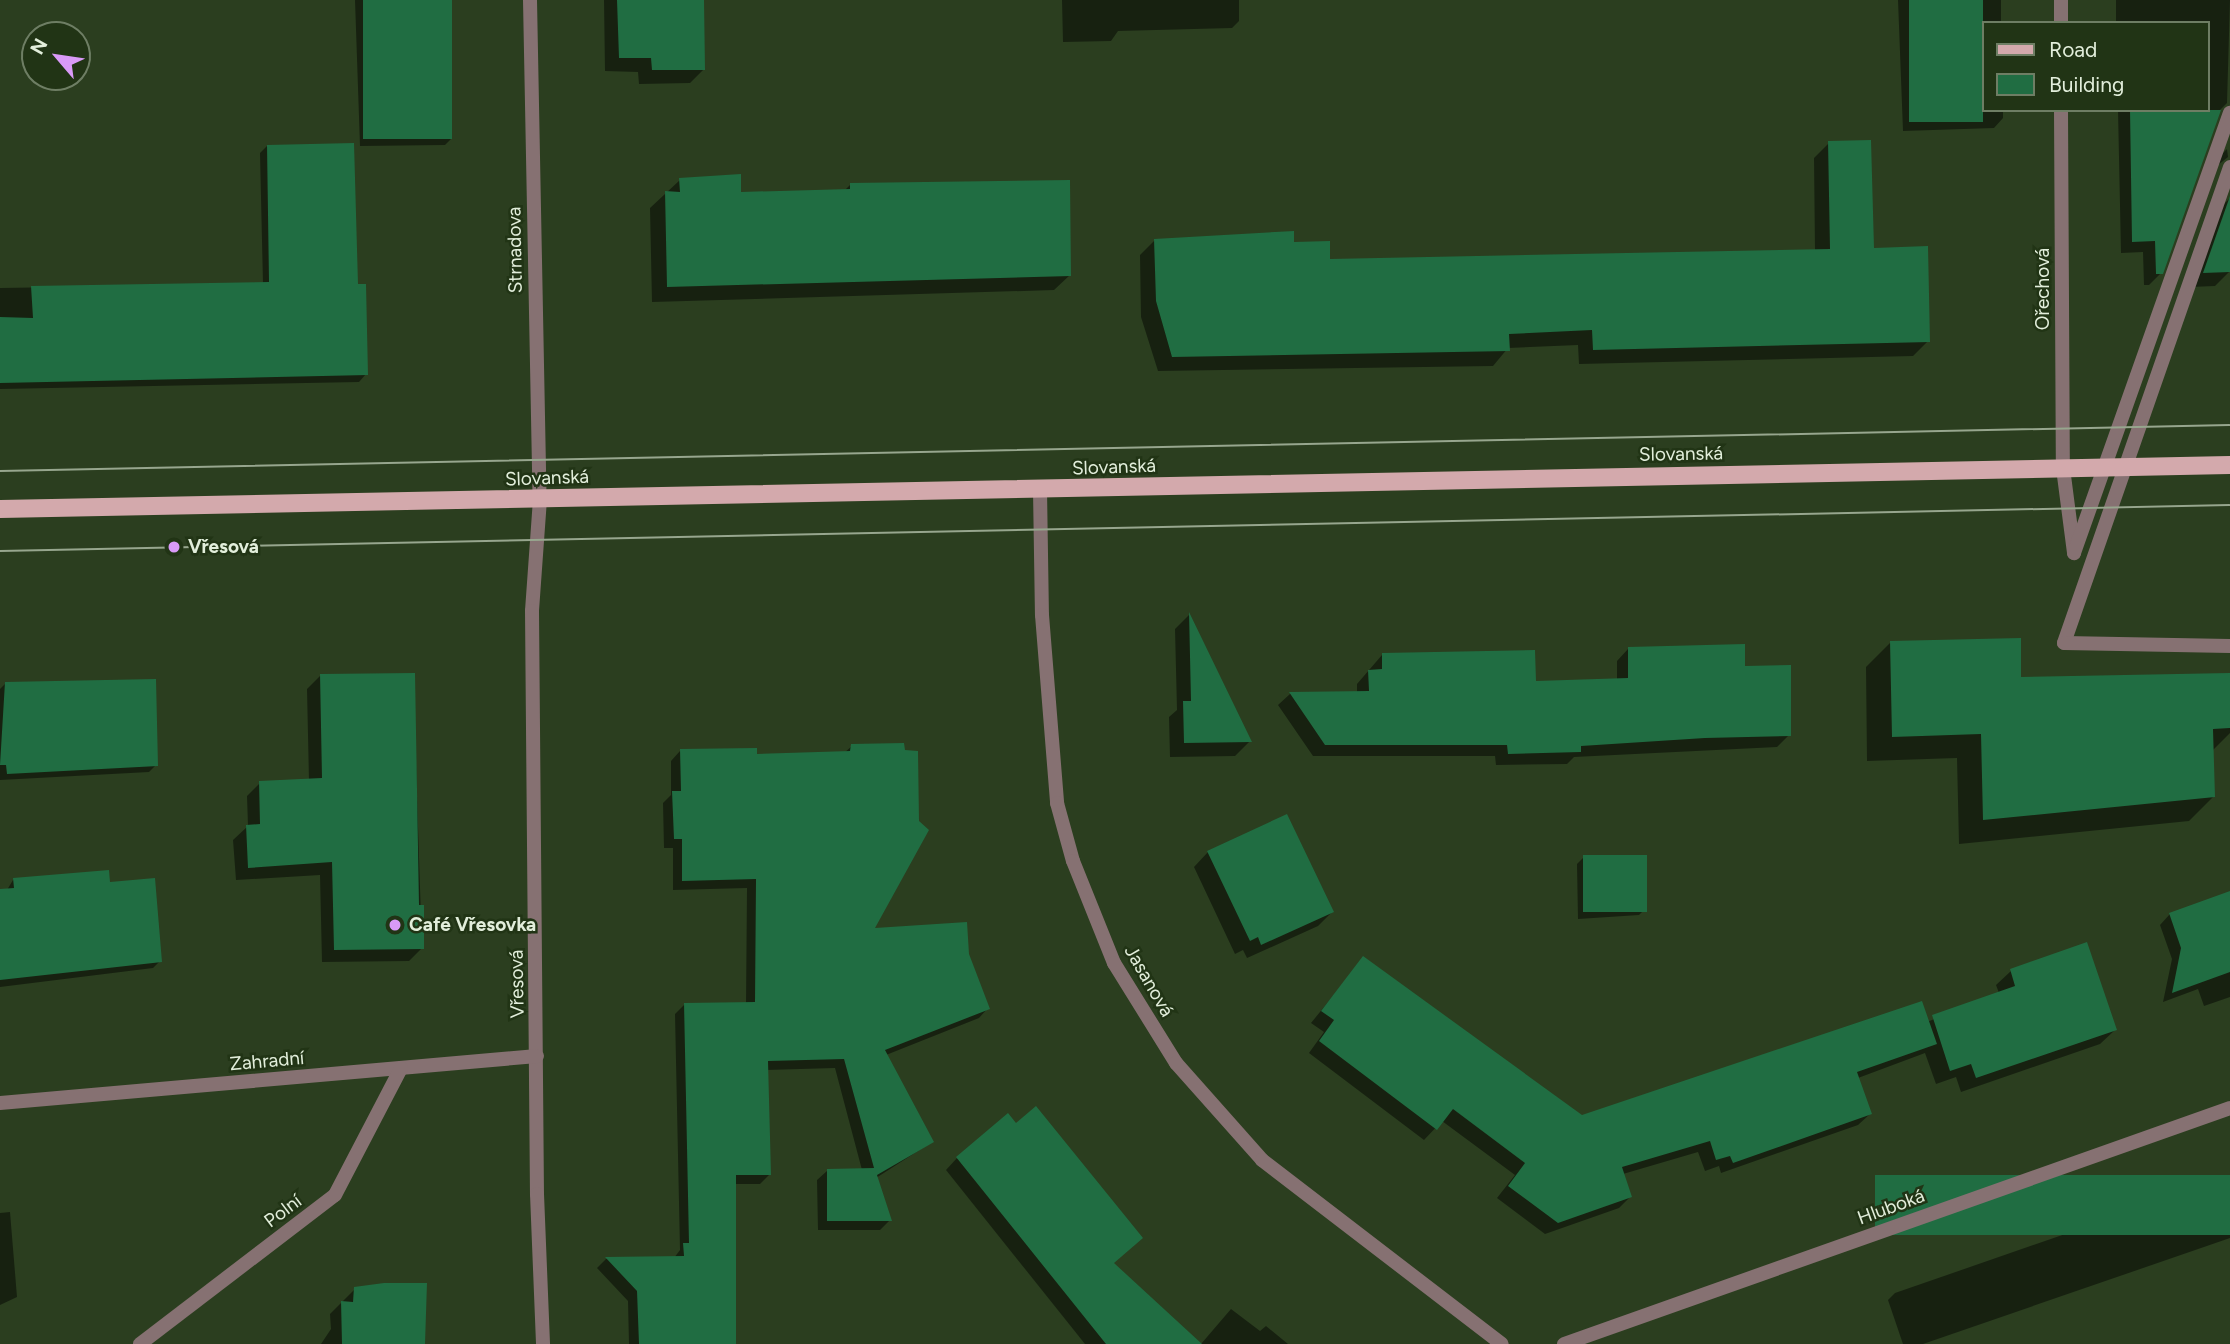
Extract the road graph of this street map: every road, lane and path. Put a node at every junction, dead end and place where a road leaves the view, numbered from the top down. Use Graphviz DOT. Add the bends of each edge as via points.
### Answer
graph roads {
  1 [pos="530,0"];
  2 [pos="2061,0"];
  3 [pos="2061,21"];
  4 [pos="2062,112"];
  5 [pos="2230,113"];
  6 [pos="2230,167"];
  7 [pos="2230,465"];
  8 [pos="2063,468"];
  9 [pos="1040,490"];
  10 [pos="540,499"];
  11 [pos="0,509"];
  12 [pos="2230,646"];
  13 [pos="537,1056"];
  14 [pos="401,1068"];
  15 [pos="0,1103"];
  16 [pos="2230,1108"];
  17 [pos="140,1344"];
  18 [pos="543,1344"];
  19 [pos="1502,1344"];
  20 [pos="1564,1344"];
  1 -- 10 [label="street, Strnadova"];
  2 -- 3 [label="street"];
  4 -- 8 [label="street, Ořechová"];
  5 -- 8 [label="street, Ořechová" via="2074,553"];
  6 -- 12 [label="street" via="2064,643"];
  7 -- 8 [label="main road, Slovanská"];
  8 -- 9 [label="main road, Slovanská"];
  9 -- 10 [label="main road, Slovanská"];
  9 -- 19 [label="street, Jasanová" via="1042,615 1057,803 1073,861 1114,963 1177,1063 1262,1160"];
  10 -- 11 [label="main road, Slovanská"];
  10 -- 13 [label="street, Vřesová" via="532,611"];
  13 -- 14 [label="street, Zahradní"];
  13 -- 18 [label="street, Vřesová"];
  14 -- 15 [label="street, Zahradní"];
  14 -- 17 [label="street, Polní" via="335,1195"];
  16 -- 20 [label="street, Hluboká"];
}
